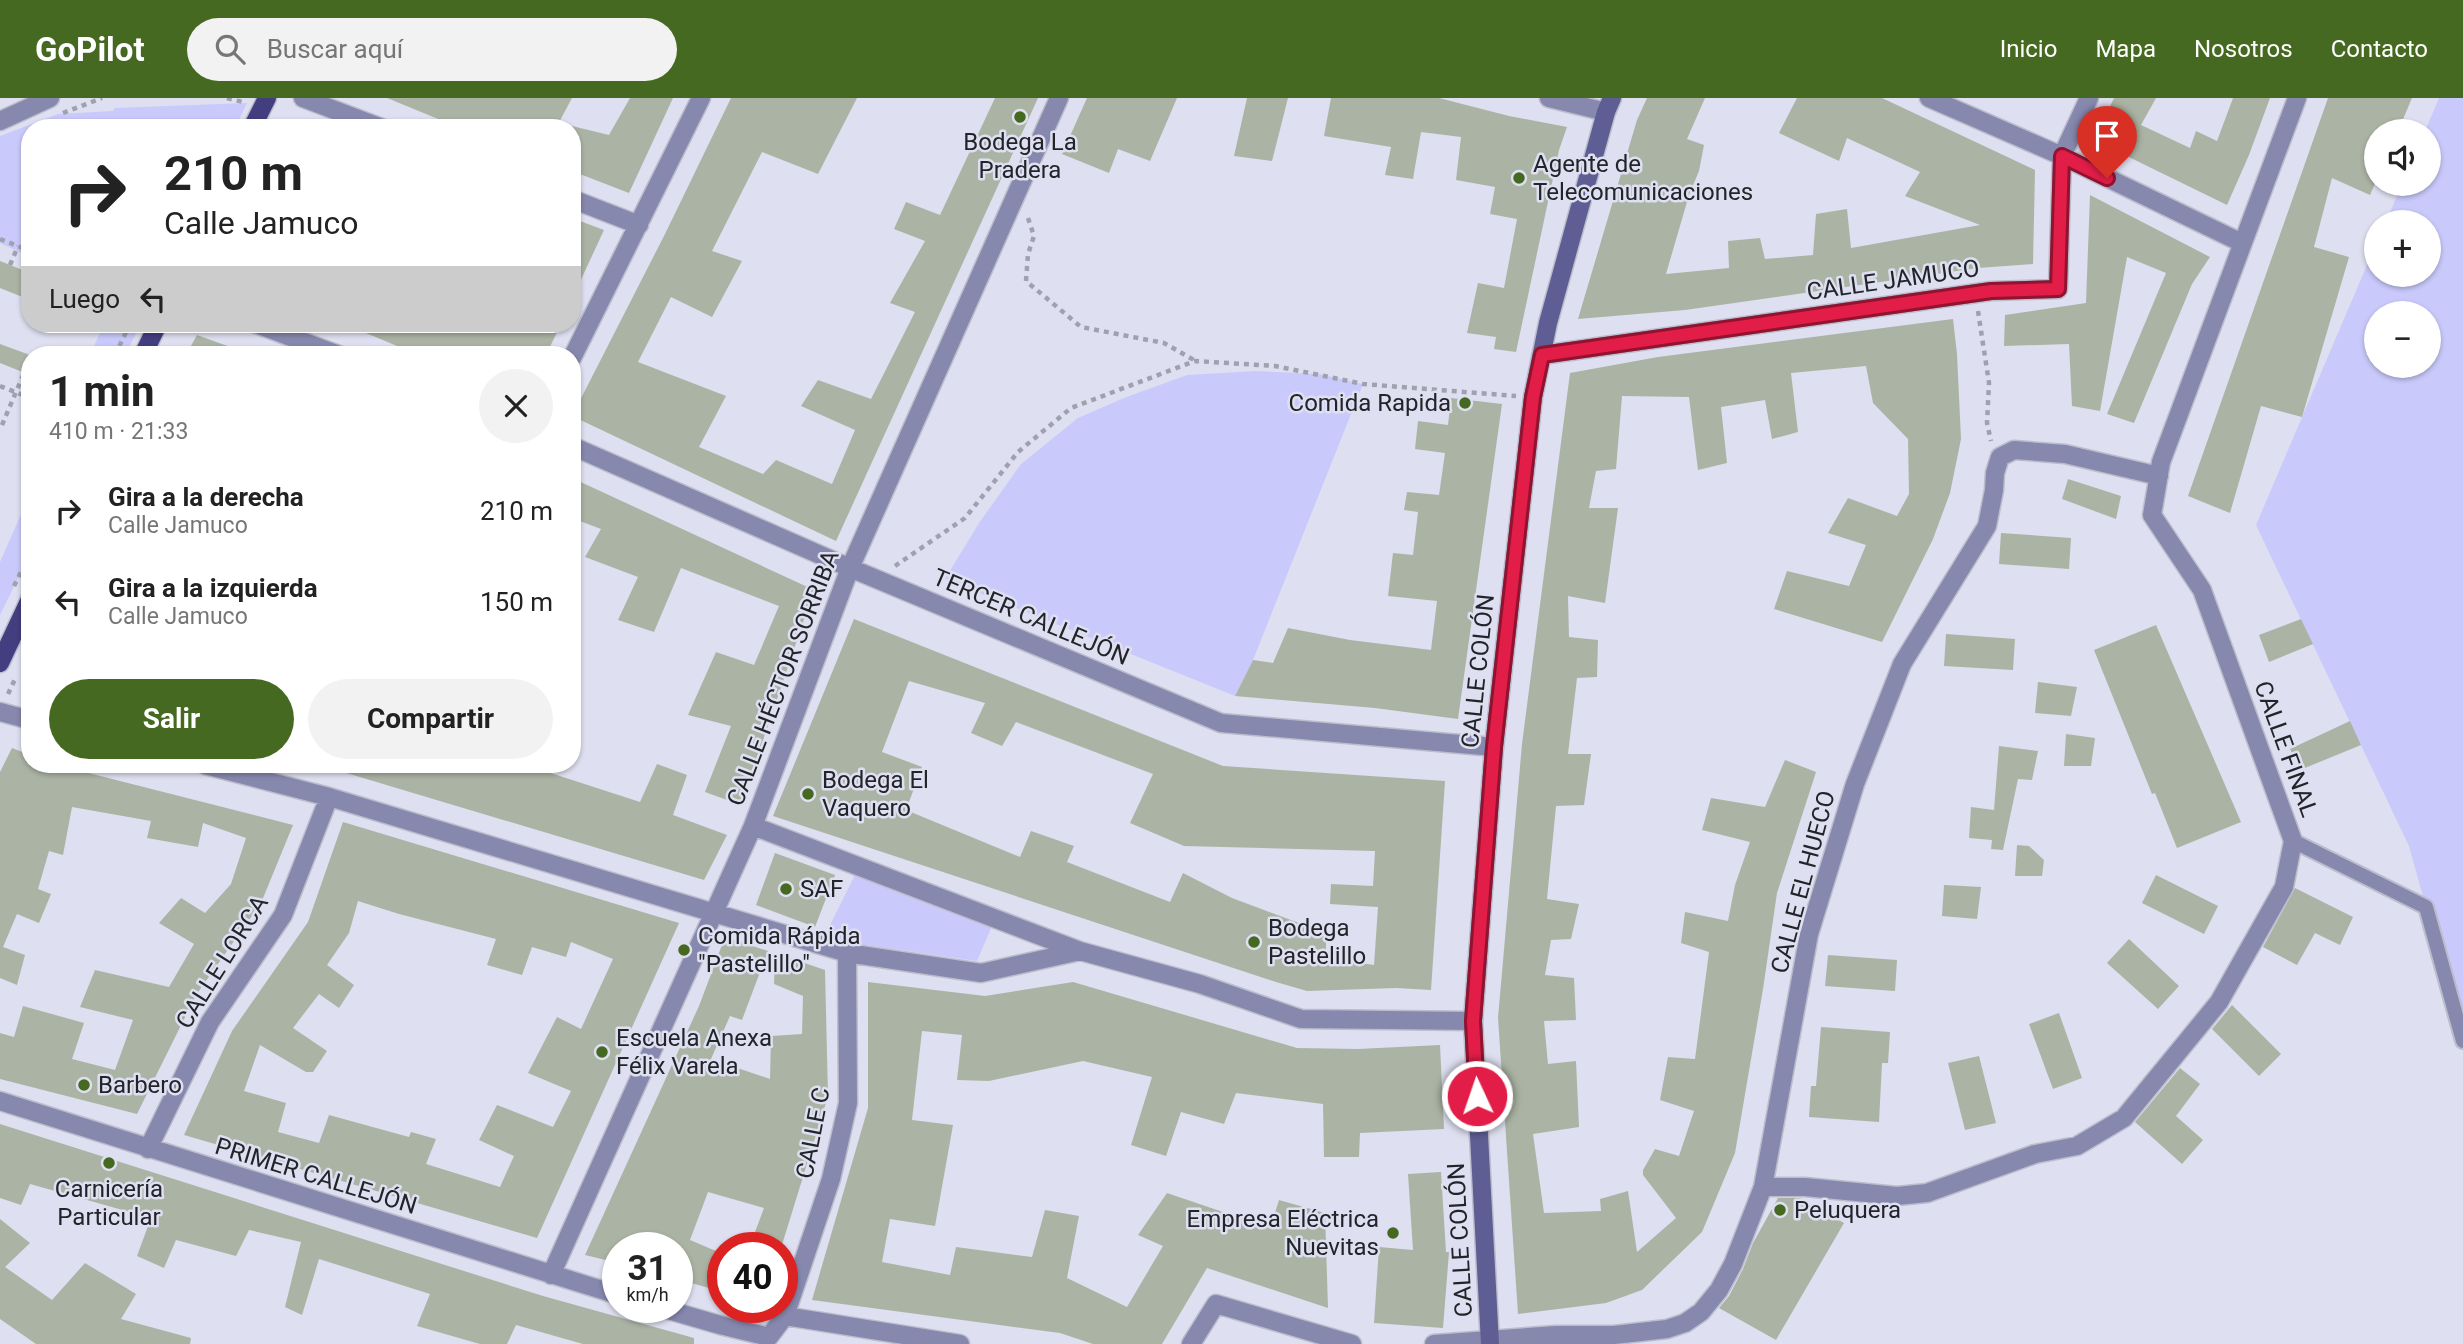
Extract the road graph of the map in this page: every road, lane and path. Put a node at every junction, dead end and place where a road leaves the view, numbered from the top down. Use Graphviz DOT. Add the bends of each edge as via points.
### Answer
graph roads {
  1 [pos="50,98"];
  2 [pos="227,98"];
  3 [pos="267,98"];
  4 [pos="303,98"];
  5 [pos="701,98"];
  6 [pos="1059,98"];
  7 [pos="1549,98"];
  8 [pos="1929,98"];
  9 [pos="2089,98"];
  10 [pos="2297,98"];
  11 [pos="247,103"];
  12 [pos="1609,105"];
  13 [pos="256,119"];
  14 [pos="358,119"];
  15 [pos="0,121"];
  16 [pos="2062,156"];
  17 [pos="1017,195"];
  18 [pos="581,203"];
  19 [pos="639,225"];
  20 [pos="0,239"];
  21 [pos="2242,243"];
  22 [pos="18,246"];
  23 [pos="21,247"];
  24 [pos="10,265"];
  25 [pos="1975,293"];
  26 [pos="280,333"];
  27 [pos="315,346"];
  28 [pos="578,346"];
  29 [pos="1542,355"];
  30 [pos="1195,361"];
  31 [pos="21,380"];
  32 [pos="0,386"];
  33 [pos="16,393"];
  34 [pos="21,395"];
  35 [pos="1533,397"];
  36 [pos="2,425"];
  37 [pos="581,450"];
  38 [pos="2000,457"];
  39 [pos="2159,476"];
  40 [pos="850,568"];
  41 [pos="887,571"];
  42 [pos="21,618"];
  43 [pos="0,663"];
  44 [pos="0,712"];
  45 [pos="21,718"];
  46 [pos="1494,747"];
  47 [pos="237,773"];
  48 [pos="329,796"];
  49 [pos="752,826"];
  50 [pos="2293,841"];
  51 [pos="714,912"];
  52 [pos="1080,951"];
  53 [pos="847,953"];
  54 [pos="1473,1021"];
  55 [pos="2463,1041"];
  56 [pos="0,1101"];
  57 [pos="148,1149"];
  58 [pos="1763,1187"];
  59 [pos="551,1275"];
  60 [pos="798,1277"];
  61 [pos="602,1290"];
  62 [pos="693,1317"];
  63 [pos="798,1318"];
  64 [pos="781,1323"];
  65 [pos="1670,1337"];
  66 [pos="770,1340"];
  67 [pos="1490,1342"];
  68 [pos="960,1344"];
  69 [pos="1191,1344"];
  70 [pos="1352,1344"];
  71 [pos="1434,1344"];
  1 -- 15 [label="street"];
  2 -- 11 [label="path"];
  3 -- 13 [label="main road"];
  4 -- 14 [label="street"];
  5 -- 19 [label="street"];
  6 -- 17 [label="street, CALLE HÉCTOR SORRIBA"];
  7 -- 12 [label="street"];
  8 -- 16 [label="street"];
  9 -- 16 [label="street, CALLE JAMUCO"];
  10 -- 21 [label="street, CALLE FINAL"];
  12 -- 29 [label="street, CALLE COLÓN"];
  16 -- 21 [label="street"];
  16 -- 25 [label="street, CALLE JAMUCO" via="2058,289"];
  17 -- 30 [label="path" via="1034,236 1026,281 1081,327 1164,343"];
  17 -- 40 [label="street, CALLE HÉCTOR SORRIBA"];
  18 -- 19 [label="street"];
  19 -- 28 [label="street"];
  20 -- 22 [label="path"];
  21 -- 39 [label="street, CALLE FINAL"];
  22 -- 23 [label="path"];
  22 -- 24 [label="path"];
  25 -- 29 [label="street, CALLE JAMUCO"];
  25 -- 38 [label="path" via="1989,383 1990,439"];
  26 -- 27 [label="street"];
  29 -- 35 [label="street, CALLE COLÓN"];
  30 -- 35 [label="path" via="1275,366 1363,384"];
  30 -- 41 [label="path" via="1071,408 1018,452 965,518"];
  31 -- 33 [label="path"];
  32 -- 33 [label="path"];
  33 -- 34 [label="path"];
  33 -- 36 [label="path"];
  35 -- 46 [label="street, CALLE COLÓN"];
  37 -- 40 [label="street, TERCER CALLEJÓN"];
  38 -- 39 [label="street" via="2014,450 2065,454"];
  38 -- 58 [label="street, CALLE EL HUECO" via="1987,526 1902,664 1856,784 1809,934"];
  39 -- 50 [label="street, CALLE FINAL" via="2152,515 2202,590"];
  40 -- 46 [label="street, TERCER CALLEJÓN" via="1221,723"];
  40 -- 49 [label="street, CALLE HÉCTOR SORRIBA"];
  42 -- 43 [label="main road"];
  44 -- 45 [label="street"];
  46 -- 54 [label="street, CALLE COLÓN"];
  47 -- 48 [label="street"];
  48 -- 51 [label="street"];
  48 -- 57 [label="street, CALLE LORCA" via="283,915 210,1022"];
  49 -- 51 [label="street, CALLE HÉCTOR SORRIBA"];
  49 -- 52 [label="street"];
  50 -- 55 [label="lane" via="2426,907"];
  50 -- 58 [label="street, CALLE FINAL" via="2284,887 2220,1002 2124,1118 2077,1146 2035,1154 1927,1193 1897,1196"];
  51 -- 53 [label="street"];
  51 -- 59 [label="street, CALLE HÉCTOR SORRIBA"];
  52 -- 53 [label="street" via="981,973"];
  52 -- 54 [label="street" via="1200,984 1301,1019"];
  53 -- 60 [label="street, CALLE C" via="849,1103 831,1179"];
  54 -- 67 [label="street, CALLE COLÓN"];
  56 -- 57 [label="street, PRIMER CALLEJÓN"];
  57 -- 59 [label="street, PRIMER CALLEJÓN"];
  58 -- 65 [label="street, CALLE EL HUECO" via="1719,1290"];
  59 -- 61 [label="street, PRIMER CALLEJÓN"];
  62 -- 66 [label="street"];
  63 -- 68 [label="street"];
  64 -- 66 [label="street"];
  65 -- 67 [label="street, CALLE EL HUECO" via="1556,1335"];
  67 -- 71 [label="street, CALLE EL HUECO"];
  69 -- 70 [label="street" via="1216,1304"];
}
